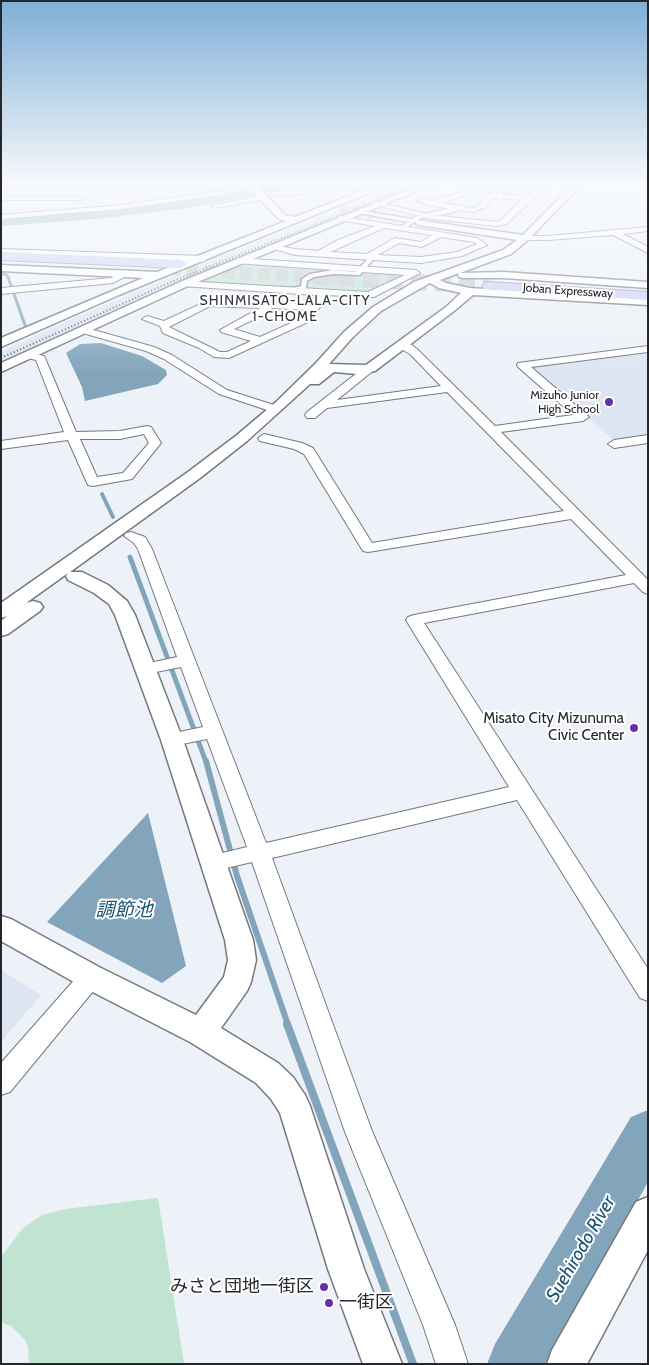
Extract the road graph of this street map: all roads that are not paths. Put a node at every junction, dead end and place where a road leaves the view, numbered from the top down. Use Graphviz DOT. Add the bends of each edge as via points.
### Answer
graph roads {
  1 [pos="516,246"];
  2 [pos="232,247"];
  3 [pos="272,247"];
  4 [pos="332,247"];
  5 [pos="387,247"];
  6 [pos="479,247"];
  7 [pos="515,247"];
  8 [pos="1,251"];
  9 [pos="321,253"];
  10 [pos="1,256"];
  11 [pos="372,256"];
  12 [pos="203,259"];
  13 [pos="497,260"];
  14 [pos="238,261"];
  15 [pos="1,262"];
  16 [pos="1,268"];
  17 [pos="170,269"];
  18 [pos="362,269"];
  19 [pos="125,273"];
  20 [pos="438,279"];
  21 [pos="496,280"];
  22 [pos="184,284"];
  23 [pos="648,285"];
  24 [pos="648,290"];
  25 [pos="3,291"];
  26 [pos="295,291"];
  27 [pos="470,291"];
  28 [pos="320,293"];
  29 [pos="648,296"];
  30 [pos="648,302"];
  31 [pos="180,305"];
  32 [pos="269,306"];
  33 [pos="315,307"];
  34 [pos="197,309"];
  35 [pos="147,319"];
  36 [pos="165,324"];
  37 [pos="86,328"];
  38 [pos="262,341"];
  39 [pos="1,343"];
  40 [pos="200,345"];
  41 [pos="402,345"];
  42 [pos="648,349"];
  43 [pos="178,350"];
  44 [pos="27,355"];
  45 [pos="1,368"];
  46 [pos="337,368"];
  47 [pos="370,368"];
  48 [pos="450,388"];
  49 [pos="294,392"];
  50 [pos="324,405"];
  51 [pos="279,407"];
  52 [pos="311,415"];
  53 [pos="492,430"];
  54 [pos="72,436"];
  55 [pos="264,438"];
  56 [pos="648,439"];
  57 [pos="614,444"];
  58 [pos="1,445"];
  59 [pos="574,514"];
  60 [pos="131,536"];
  61 [pos="75,576"];
  62 [pos="642,584"];
  63 [pos="1,612"];
  64 [pos="1,630"];
  65 [pos="186,661"];
  66 [pos="153,667"];
  67 [pos="214,731"];
  68 [pos="179,739"];
  69 [pos="523,791"];
  70 [pos="259,852"];
  71 [pos="220,862"];
  72 [pos="1,928"];
  73 [pos="91,977"];
  74 [pos="648,990"];
  75 [pos="201,1032"];
  76 [pos="1,1083"];
  77 [pos="648,1214"];
  78 [pos="383,1364"];
  79 [pos="452,1364"];
  80 [pos="566,1364"];
  1 -- 13 [label="street"];
  2 -- 12 [label="street"];
  3 -- 9 [label="street"];
  3 -- 14 [label="street"];
  4 -- 9 [label="street"];
  5 -- 11 [label="street"];
  6 -- 11 [label="street" via="433,260"];
  7 -- 20 [label="street" via="497,257"];
  8 -- 12 [label="street"];
  9 -- 11 [label="street"];
  10 -- 17 [label="highway"];
  11 -- 18 [label="street"];
  12 -- 17 [label="street"];
  13 -- 20 [label="street"];
  13 -- 21 [label="street" via="485,269"];
  14 -- 18 [label="street"];
  14 -- 22 [label="street"];
  15 -- 17 [label="highway"];
  16 -- 19 [label="street"];
  17 -- 19 [label="street"];
  17 -- 39 [label="street"];
  18 -- 26 [label="street" via="358,274 333,272 309,277 304,280 304,287"];
  18 -- 28 [label="street" via="416,272 374,294"];
  19 -- 25 [label="street" via="113,280"];
  20 -- 21 [label="street" via="470,274"];
  20 -- 27 [label="street"];
  20 -- 46 [label="street" via="388,311"];
  20 -- 49 [label="street" via="397,295 369,315"];
  21 -- 23 [label="street"];
  21 -- 24 [label="highway, Joban Expressway"];
  21 -- 29 [label="highway, Joban Expressway"];
  22 -- 26 [label="street"];
  22 -- 37 [label="street"];
  26 -- 28 [label="street"];
  27 -- 30 [label="street"];
  27 -- 41 [label="street"];
  28 -- 33 [label="street"];
  31 -- 34 [label="street"];
  32 -- 33 [label="street"];
  32 -- 34 [label="street" via="209,303"];
  32 -- 38 [label="street" via="225,330"];
  33 -- 38 [label="street" via="305,320"];
  34 -- 36 [label="street"];
  35 -- 36 [label="street"];
  36 -- 40 [label="street" via="167,331"];
  37 -- 43 [label="street"];
  37 -- 44 [label="street"];
  37 -- 51 [label="street" via="150,348 223,392 253,403"];
  38 -- 40 [label="street" via="229,355 218,355"];
  40 -- 43 [label="street"];
  41 -- 47 [label="street"];
  41 -- 48 [label="street" via="408,347"];
  42 -- 53 [label="street" via="522,364 582,417"];
  43 -- 51 [label="street" via="232,389"];
  44 -- 45 [label="street"];
  44 -- 54 [label="street" via="40,358"];
  46 -- 47 [label="street"];
  46 -- 49 [label="street" via="327,370"];
  46 -- 55 [label="street"];
  47 -- 50 [label="street"];
  48 -- 50 [label="street"];
  48 -- 53 [label="street"];
  49 -- 51 [label="street"];
  50 -- 52 [label="street"];
  51 -- 63 [label="street" via="194,475"];
  53 -- 59 [label="street"];
  54 -- 54 [label="street" via="93,482 127,476 155,442 147,430 120,435"];
  54 -- 58 [label="street"];
  55 -- 59 [label="street" via="309,451 368,548"];
  55 -- 60 [label="street"];
  56 -- 57 [label="street"];
  59 -- 62 [label="street"];
  60 -- 61 [label="street"];
  60 -- 65 [label="street" via="140,540 145,549"];
  61 -- 64 [label="street"];
  61 -- 66 [label="street" via="117,600"];
  62 -- 69 [label="street" via="414,620"];
  65 -- 66 [label="street"];
  65 -- 67 [label="street"];
  66 -- 68 [label="street"];
  67 -- 68 [label="street"];
  67 -- 70 [label="street"];
  68 -- 71 [label="street"];
  69 -- 70 [label="street"];
  69 -- 74 [label="street"];
  70 -- 71 [label="street"];
  70 -- 79 [label="street" via="359,1132"];
  71 -- 75 [label="street" via="242,960 237,982"];
  72 -- 73 [label="street"];
  73 -- 75 [label="street"];
  73 -- 76 [label="street"];
  75 -- 78 [label="street" via="267,1072 294,1106 346,1269"];
  77 -- 80 [label="street"];
}
